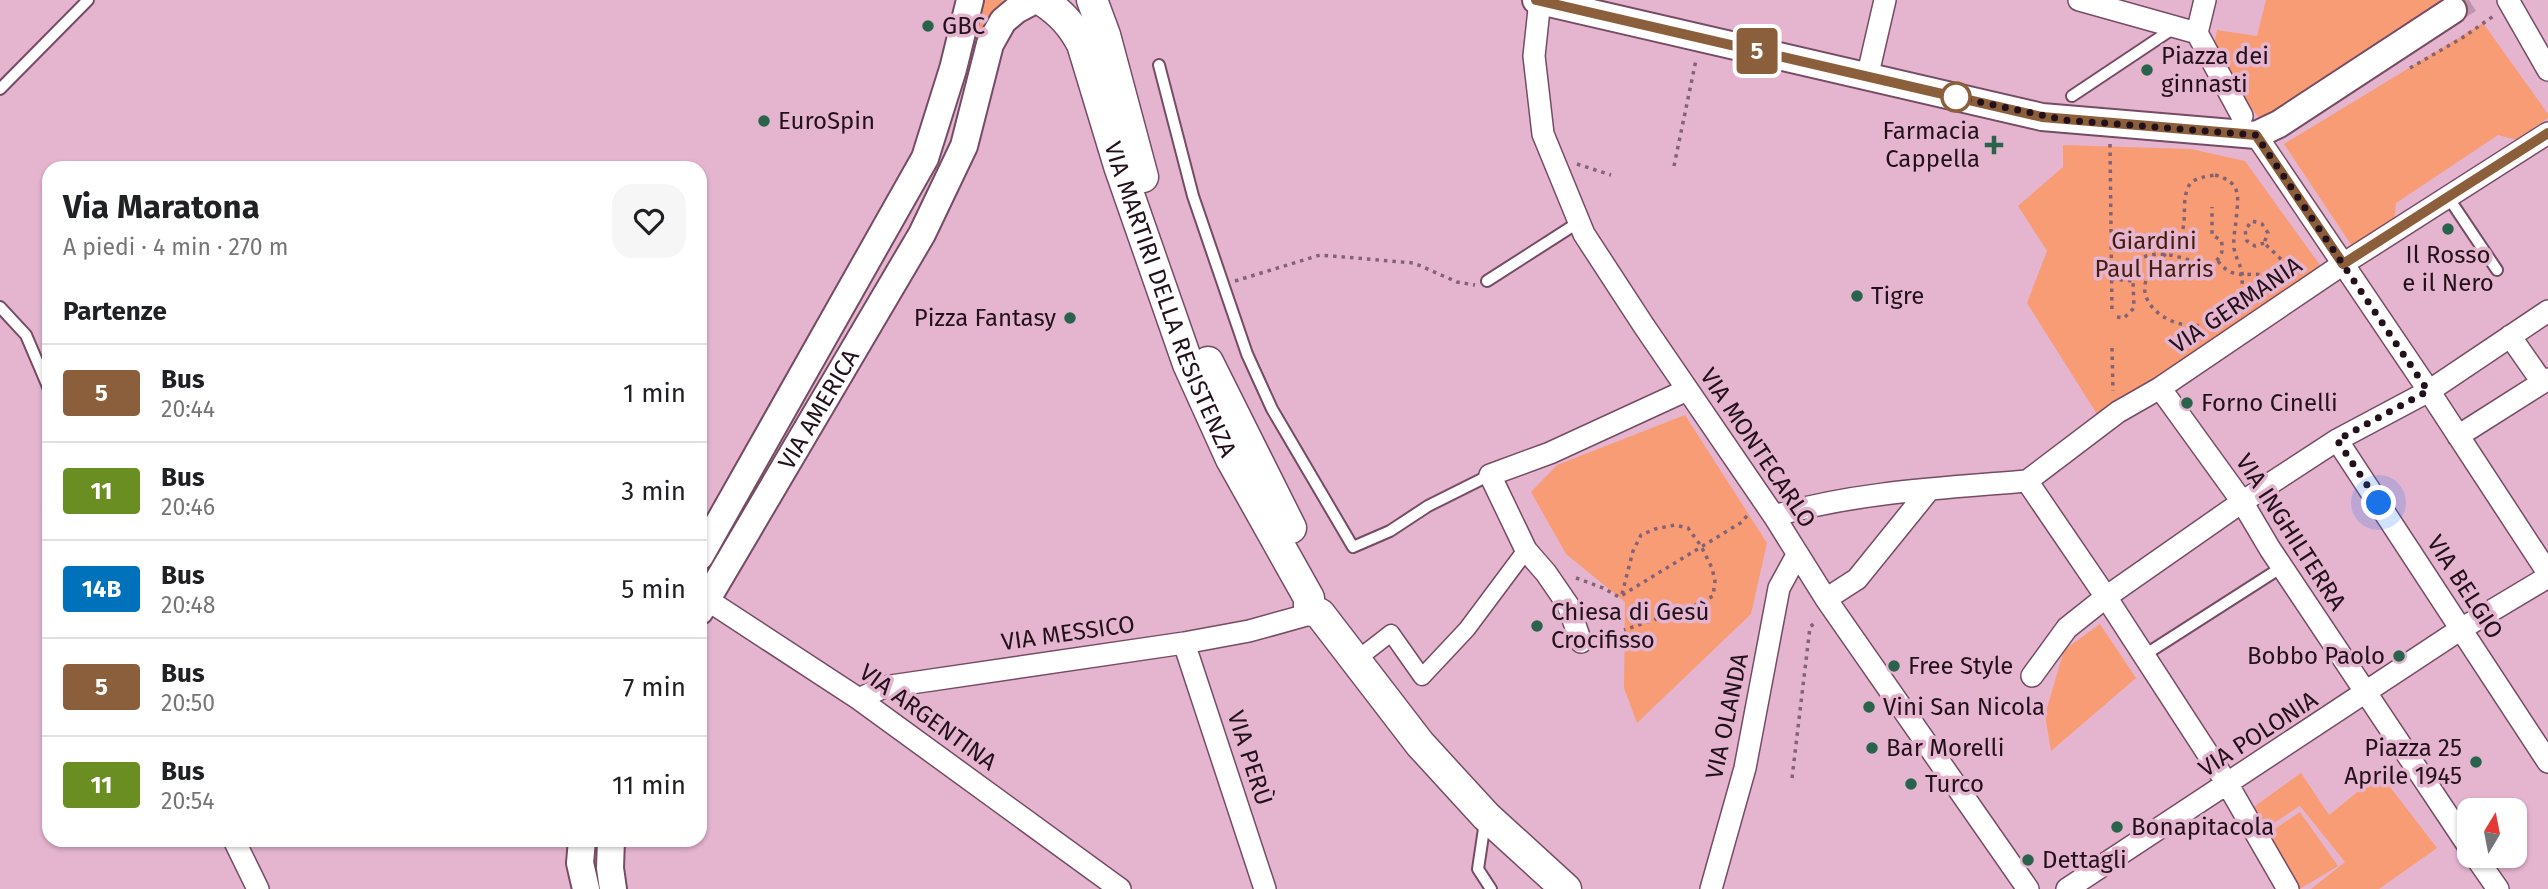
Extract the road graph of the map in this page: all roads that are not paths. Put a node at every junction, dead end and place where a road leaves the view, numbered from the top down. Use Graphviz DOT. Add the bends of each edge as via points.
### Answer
graph roads {
  1 [pos="88,0"];
  2 [pos="970,0"];
  3 [pos="1092,0"];
  4 [pos="1539,0"];
  5 [pos="1885,0"];
  6 [pos="2079,0"];
  7 [pos="2205,0"];
  8 [pos="1041,1"];
  9 [pos="2506,5"];
  10 [pos="2453,10"];
  11 [pos="2176,27"];
  12 [pos="2197,33"];
  13 [pos="1159,65"];
  14 [pos="2548,70"];
  15 [pos="1867,78"];
  16 [pos="0,89"];
  17 [pos="2072,96"];
  18 [pos="2249,126"];
  19 [pos="2548,133"];
  20 [pos="905,192"];
  21 [pos="2448,197"];
  22 [pos="935,207"];
  23 [pos="1578,222"];
  24 [pos="2343,264"];
  25 [pos="2497,270"];
  26 [pos="1487,281"];
  27 [pos="0,307"];
  28 [pos="2548,311"];
  29 [pos="2510,336"];
  30 [pos="42,372"];
  31 [pos="2545,381"];
  32 [pos="2160,388"];
  33 [pos="1688,390"];
  34 [pos="2428,391"];
  35 [pos="2458,436"];
  36 [pos="2337,440"];
  37 [pos="1490,475"];
  38 [pos="2027,481"];
  39 [pos="1929,490"];
  40 [pos="2242,502"];
  41 [pos="1774,516"];
  42 [pos="707,544"];
  43 [pos="1526,550"];
  44 [pos="1797,555"];
  45 [pos="2282,566"];
  46 [pos="2548,575"];
  47 [pos="707,594"];
  48 [pos="2106,597"];
  49 [pos="1829,604"];
  50 [pos="707,605"];
  51 [pos="1318,605"];
  52 [pos="2461,629"];
  53 [pos="1581,642"];
  54 [pos="1184,643"];
  55 [pos="1359,656"];
  56 [pos="2143,656"];
  57 [pos="2032,676"];
  58 [pos="2366,694"];
  59 [pos="859,699"];
  60 [pos="2548,762"];
  61 [pos="2228,785"];
  62 [pos="1486,816"];
  63 [pos="2457,829"];
  64 [pos="237,847"];
  65 [pos="581,847"];
  66 [pos="611,847"];
  67 [pos="2483,868"];
  68 [pos="258,889"];
  69 [pos="586,889"];
  70 [pos="613,889"];
  71 [pos="1121,889"];
  72 [pos="1265,889"];
  73 [pos="1491,889"];
  74 [pos="1566,889"];
  75 [pos="1584,889"];
  76 [pos="1710,889"];
  77 [pos="2028,889"];
  78 [pos="2067,889"];
  79 [pos="2288,889"];
  80 [pos="2498,889"];
  1 -- 16 [label="lane"];
  2 -- 20 [label="street, VIA AMERICA" via="925,158"];
  3 -- 51 [label="main road, VIA MARTIRI DELLA RESISTENZA" via="1139,163 1207,359 1311,568"];
  4 -- 15 [label="street"];
  4 -- 23 [label="street, VIA MONTECARLO" via="1534,56 1543,134"];
  5 -- 15 [label="street"];
  6 -- 11 [label="street"];
  7 -- 12 [label="street"];
  8 -- 22 [label="street, VIA AMERICA" via="1003,21 990,44 964,146"];
  8 -- 51 [label="main road, VIA MARTIRI DELLA RESISTENZA" via="1060,13 1082,44 1188,364 1231,459"];
  9 -- 14 [label="street"];
  10 -- 18 [label="street" via="2279,124"];
  11 -- 12 [label="street"];
  11 -- 17 [label="lane"];
  12 -- 18 [label="street"];
  13 -- 37 [label="lane" via="1193,197 1247,354 1272,409 1353,547"];
  15 -- 18 [label="street" via="2042,117"];
  18 -- 24 [label="street"];
  19 -- 21 [label="street, VIA GERMANIA"];
  20 -- 22 [label="street"];
  20 -- 42 [label="street, VIA AMERICA"];
  21 -- 24 [label="street, VIA GERMANIA"];
  21 -- 25 [label="lane"];
  22 -- 47 [label="street, VIA AMERICA"];
  23 -- 26 [label="lane"];
  23 -- 33 [label="street, VIA MONTECARLO"];
  24 -- 32 [label="street, VIA GERMANIA" via="2283,292"];
  24 -- 34 [label="street"];
  27 -- 30 [label="lane" via="26,335"];
  28 -- 29 [label="street"];
  29 -- 31 [label="street"];
  29 -- 34 [label="street"];
  31 -- 35 [label="street"];
  32 -- 38 [label="street, VIA GERMANIA" via="2118,412"];
  32 -- 40 [label="street, VIA INGHILTERRA"];
  33 -- 37 [label="street"];
  33 -- 41 [label="street, VIA MONTECARLO"];
  34 -- 35 [label="street"];
  34 -- 36 [label="street"];
  35 -- 46 [label="street"];
  36 -- 40 [label="street"];
  36 -- 52 [label="street, VIA BELGIO"];
  37 -- 43 [label="street"];
  38 -- 39 [label="street"];
  38 -- 48 [label="street"];
  39 -- 41 [label="street" via="1812,505"];
  39 -- 49 [label="street" via="1857,579"];
  40 -- 45 [label="street, VIA INGHILTERRA"];
  40 -- 48 [label="street"];
  41 -- 44 [label="street, VIA MONTECARLO"];
  43 -- 53 [label="street" via="1568,604"];
  43 -- 55 [label="street" via="1467,629 1422,677 1391,633"];
  44 -- 49 [label="street, VIA MONTECARLO"];
  44 -- 76 [label="street, VIA OLANDA" via="1779,588 1745,768"];
  45 -- 56 [label="lane"];
  45 -- 58 [label="street, VIA INGHILTERRA"];
  46 -- 52 [label="street, VIA POLONIA"];
  48 -- 56 [label="street"];
  48 -- 57 [label="street" via="2067,628"];
  49 -- 77 [label="street, VIA MONTECARLO"];
  50 -- 59 [label="street, VIA ARGENTINA"];
  51 -- 54 [label="street, VIA MESSICO" via="1249,631"];
  51 -- 55 [label="main road, VIA MARTIRI DELLA RESISTENZA"];
  52 -- 58 [label="street, VIA POLONIA"];
  52 -- 60 [label="street, VIA BELGIO"];
  54 -- 59 [label="street, VIA MESSICO" via="884,687"];
  54 -- 72 [label="street, VIA PERÙ"];
  55 -- 62 [label="main road, VIA MARTIRI DELLA RESISTENZA" via="1420,744"];
  55 -- 75 [label="main road, VIA MARTIRI DELLA RESISTENZA" via="1425,738 1521,836"];
  56 -- 61 [label="street"];
  58 -- 61 [label="street, VIA POLONIA"];
  58 -- 63 [label="street, VIA INGHILTERRA"];
  59 -- 71 [label="street, VIA ARGENTINA"];
  61 -- 78 [label="street, VIA POLONIA"];
  61 -- 79 [label="street"];
  62 -- 73 [label="lane" via="1478,869"];
  62 -- 74 [label="main road, VIA MARTIRI DELLA RESISTENZA"];
  64 -- 68 [label="street"];
  65 -- 69 [label="street"];
  66 -- 70 [label="street"];
  67 -- 80 [label="street"];
}
